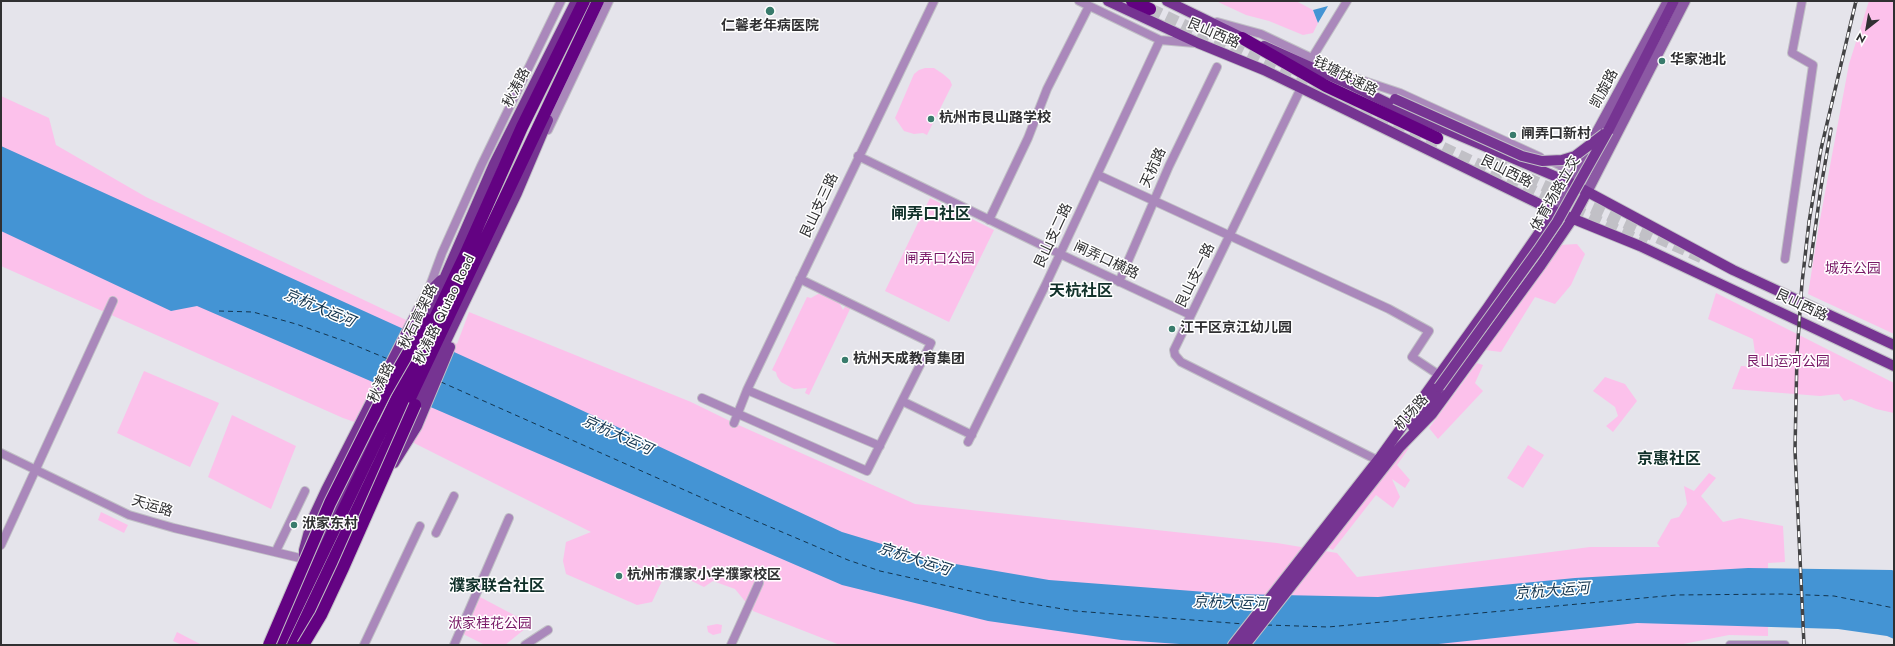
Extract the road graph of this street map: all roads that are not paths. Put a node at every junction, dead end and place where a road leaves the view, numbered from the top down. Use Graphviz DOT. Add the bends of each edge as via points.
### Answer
graph roads {
  1 [pos="561,1"];
  2 [pos="576,1"];
  3 [pos="584,1"];
  4 [pos="598,1"];
  5 [pos="604,1"];
  6 [pos="609,1"];
  7 [pos="934,1"];
  8 [pos="1078,1"];
  9 [pos="1108,1"];
  10 [pos="1132,1"];
  11 [pos="1167,1"];
  12 [pos="1347,1"];
  13 [pos="1668,1"];
  14 [pos="1674,1"];
  15 [pos="1685,1"];
  16 [pos="1802,1"];
  17 [pos="1089,6"];
  18 [pos="1150,9"];
  19 [pos="1204,19"];
  20 [pos="1242,38"];
  21 [pos="1160,40"];
  22 [pos="1198,43"];
  23 [pos="1312,58"];
  24 [pos="1217,67"];
  25 [pos="1353,86"];
  26 [pos="1300,88"];
  27 [pos="1608,131"];
  28 [pos="1437,138"];
  29 [pos="858,156"];
  30 [pos="494,164"];
  31 [pos="1098,175"];
  32 [pos="1571,183"];
  33 [pos="473,187"];
  34 [pos="1588,192"];
  35 [pos="516,193"];
  36 [pos="1154,201"];
  37 [pos="1554,211"];
  38 [pos="1572,218"];
  39 [pos="989,220"];
  40 [pos="1230,236"];
  41 [pos="1060,254"];
  42 [pos="1785,259"];
  43 [pos="447,274"];
  44 [pos="800,279"];
  45 [pos="1119,282"];
  46 [pos="427,294"];
  47 [pos="113,301"];
  48 [pos="1191,315"];
  49 [pos="427,320"];
  50 [pos="455,323"];
  51 [pos="1894,345"];
  52 [pos="1894,366"];
  53 [pos="1439,375"];
  54 [pos="1439,387"];
  55 [pos="747,390"];
  56 [pos="702,398"];
  57 [pos="902,401"];
  58 [pos="415,405"];
  59 [pos="737,415"];
  60 [pos="734,423"];
  61 [pos="404,438"];
  62 [pos="880,446"];
  63 [pos="1400,447"];
  64 [pos="1,453"];
  65 [pos="1379,458"];
  66 [pos="37,470"];
  67 [pos="305,492"];
  68 [pos="454,496"];
  69 [pos="509,518"];
  70 [pos="420,526"];
  71 [pos="436,533"];
  72 [pos="1,545"];
  73 [pos="276,551"];
  74 [pos="304,559"];
  75 [pos="305,576"];
  76 [pos="759,583"];
  77 [pos="548,630"];
  78 [pos="270,645"];
  79 [pos="279,645"];
  80 [pos="293,645"];
  81 [pos="299,645"];
  82 [pos="303,645"];
  83 [pos="364,645"];
  84 [pos="454,645"];
  85 [pos="525,645"];
  86 [pos="731,645"];
  87 [pos="1233,645"];
  88 [pos="1245,645"];
  89 [pos="1734,645"];
  90 [pos="1785,645"];
  1 -- 33 [label="street"];
  2 -- 30 [label="main road, 秋涛路"];
  3 -- 79 [label="highway, 秋石高架路" via="522,127 466,253"];
  4 -- 80 [label="highway, 秋石高架路"];
  5 -- 35 [label="main road"];
  6 -- 35 [label="street"];
  7 -- 29 [label="street, 艮山支三路"];
  8 -- 17 [label="street"];
  9 -- 22 [label="main road, 艮山西路"];
  10 -- 18 [label="highway"];
  11 -- 19 [label="main road, 艮山西路"];
  12 -- 23 [label="street"];
  13 -- 32 [label="main road, 凯旋路"];
  14 -- 27 [label="main road, 体育场路立交"];
  15 -- 34 [label="main road"];
  16 -- 42 [label="street" via="1792,53 1812,65"];
  17 -- 21 [label="street"];
  17 -- 39 [label="street" via="1047,89 1028,138"];
  19 -- 20 [label="main road, 艮山西路"];
  19 -- 23 [label="street, 艮山西路" via="1261,34"];
  20 -- 25 [label="main road, 艮山西路"];
  20 -- 28 [label="highway, 钱塘快速路" via="1326,86"];
  21 -- 22 [label="street"];
  21 -- 31 [label="street, 艮山支二路"];
  22 -- 26 [label="main road, 艮山西路"];
  23 -- 32 [label="street, 艮山西路" via="1352,77 1400,93 1561,166"];
  24 -- 36 [label="street, 天杭路"];
  25 -- 27 [label="main road, bridge" via="1395,99 1522,156 1542,161 1562,160 1575,156"];
  25 -- 32 [label="main road, 艮山西路" via="1418,118"];
  26 -- 37 [label="main road, 艮山西路"];
  26 -- 40 [label="street, 艮山支一路"];
  27 -- 54 [label="main road, 体育场路立交, bridge" via="1557,222"];
  29 -- 39 [label="street, 闸弄口横路"];
  29 -- 44 [label="street, 艮山支三路"];
  30 -- 33 [label="street"];
  30 -- 43 [label="main road, 秋涛路"];
  31 -- 36 [label="street"];
  31 -- 41 [label="street, 艮山支二路"];
  32 -- 34 [label="main road, 艮山西路"];
  32 -- 37 [label="main road, 凯旋路"];
  33 -- 46 [label="street" via="442,253"];
  34 -- 38 [label="main road, 机场路"];
  34 -- 51 [label="main road, 艮山西路" via="1733,270"];
  35 -- 50 [label="main road, 秋涛路 Qiutao Road"];
  36 -- 40 [label="street"];
  36 -- 45 [label="street, 天杭路"];
  37 -- 38 [label="main road, 艮山西路"];
  37 -- 53 [label="main road, 机场路"];
  38 -- 52 [label="main road, 艮山西路" via="1640,246"];
  38 -- 63 [label="main road, 机场路" via="1541,265 1432,414"];
  39 -- 41 [label="street, 闸弄口横路"];
  40 -- 48 [label="street, 艮山支一路"];
  40 -- 53 [label="street" via="1389,309 1429,331 1412,357"];
  41 -- 45 [label="street, 闸弄口横路"];
  41 -- 57 [label="street, 艮山支二路" via="970,438"];
  43 -- 46 [label="main road"];
  43 -- 49 [label="main road, 秋涛路"];
  44 -- 55 [label="street, 艮山支三路"];
  44 -- 57 [label="street" via="931,343"];
  45 -- 48 [label="street, 闸弄口横路"];
  46 -- 74 [label="main road" via="312,520"];
  47 -- 66 [label="street"];
  48 -- 65 [label="street, 艮山支一路" via="1174,350 1174,355 1181,362"];
  49 -- 75 [label="main road, 秋涛路, bridge"];
  49 -- 78 [label="highway, bridge" via="385,394 330,503"];
  50 -- 58 [label="main road, 秋涛路 Qiutao Road"];
  50 -- 61 [label="main road" via="453,339 422,416"];
  53 -- 65 [label="main road, 机场路"];
  54 -- 63 [label="main road, 体育场路立交"];
  54 -- 65 [label="main road, 体育场路立交"];
  55 -- 59 [label="street, 艮山支三路"];
  55 -- 62 [label="street"];
  56 -- 59 [label="street"];
  57 -- 62 [label="street"];
  58 -- 61 [label="main road, 秋涛路 Qiutao Road, bridge"];
  58 -- 82 [label="highway, bridge" via="343,568 321,615"];
  59 -- 60 [label="street, 艮山支三路"];
  59 -- 62 [label="street" via="867,471"];
  61 -- 81 [label="main road" via="365,505"];
  63 -- 88 [label="main road, 机场路"];
  64 -- 66 [label="street, 天运路"];
  65 -- 87 [label="main road, 机场路"];
  66 -- 72 [label="street"];
  66 -- 73 [label="street, 天运路" via="129,515"];
  67 -- 73 [label="street"];
  68 -- 71 [label="street"];
  69 -- 84 [label="street"];
  70 -- 83 [label="street"];
  73 -- 74 [label="street, 天运路"];
  74 -- 75 [label="main road"];
  75 -- 78 [label="main road, 秋涛路"];
  76 -- 86 [label="street"];
  77 -- 85 [label="street"];
  89 -- 90 [label="street"];
}
